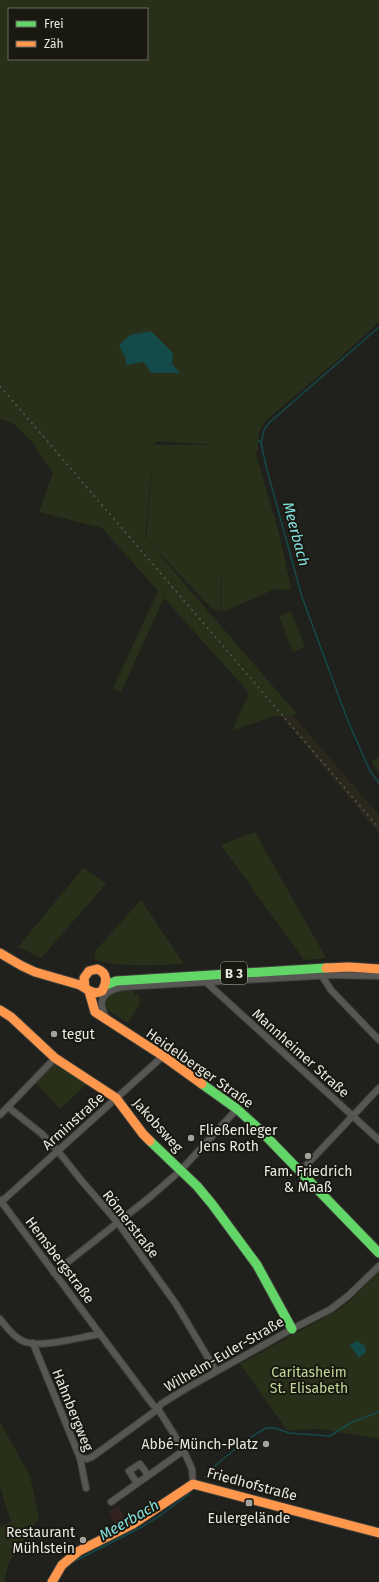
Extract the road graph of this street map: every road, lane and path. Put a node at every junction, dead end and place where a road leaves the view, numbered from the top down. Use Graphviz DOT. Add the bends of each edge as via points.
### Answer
graph roads {
  1 [pos="0,954"];
  2 [pos="16,963"];
  3 [pos="379,969"];
  4 [pos="84,976"];
  5 [pos="322,976"];
  6 [pos="379,976"];
  7 [pos="207,983"];
  8 [pos="104,985"];
  9 [pos="87,990"];
  10 [pos="0,1010"];
  11 [pos="100,1015"];
  12 [pos="109,1022"];
  13 [pos="379,1040"];
  14 [pos="163,1056"];
  15 [pos="55,1058"];
  16 [pos="379,1088"];
  17 [pos="116,1098"];
  18 [pos="8,1107"];
  19 [pos="237,1109"];
  20 [pos="0,1115"];
  21 [pos="353,1117"];
  22 [pos="379,1140"];
  23 [pos="58,1151"];
  24 [pos="181,1170"];
  25 [pos="300,1172"];
  26 [pos="0,1202"];
  27 [pos="118,1223"];
  28 [pos="379,1253"];
  29 [pos="379,1266"];
  30 [pos="54,1273"];
  31 [pos="0,1319"];
  32 [pos="292,1329"];
  33 [pos="100,1334"];
  34 [pos="33,1343"];
  35 [pos="216,1371"];
  36 [pos="158,1409"];
  37 [pos="183,1450"];
  38 [pos="80,1458"];
  39 [pos="148,1475"];
  40 [pos="137,1483"];
  41 [pos="194,1484"];
  42 [pos="86,1488"];
  43 [pos="111,1502"];
  44 [pos="379,1534"];
  45 [pos="52,1582"];
  1 -- 2 [label="street, B 3"];
  2 -- 4 [label="street, B 3" via="74,977"];
  2 -- 9 [label="street, B 3" via="37,974 79,984"];
  3 -- 8 [label="street, B 3" via="316,968 116,981"];
  4 -- 8 [label="street, B 3" via="88,971 95,969 102,972"];
  4 -- 9 [label="street, Heidelberger Straße" via="83,981"];
  5 -- 6 [label="street"];
  5 -- 7 [label="street"];
  5 -- 13 [label="street" via="331,990"];
  7 -- 12 [label="street" via="132,986 110,990 103,998 102,1005"];
  7 -- 21 [label="street, Mannheimer Straße"];
  8 -- 9 [label="street, B 3" via="94,993"];
  8 -- 11 [label="street" via="97,1001"];
  9 -- 11 [label="street, Heidelberger Straße" via="94,1008"];
  10 -- 15 [label="street, Jakobsweg"];
  11 -- 12 [label="street, Heidelberger Straße"];
  12 -- 14 [label="street, Heidelberger Straße"];
  14 -- 17 [label="street, Arminstraße"];
  14 -- 19 [label="street, Heidelberger Straße"];
  15 -- 17 [label="street, Jakobsweg"];
  15 -- 18 [label="street"];
  16 -- 21 [label="street"];
  17 -- 23 [label="street, Arminstraße"];
  17 -- 24 [label="street, Jakobsweg" via="143,1134"];
  18 -- 20 [label="street"];
  18 -- 23 [label="street, Römerstraße" via="42,1134"];
  19 -- 24 [label="street"];
  19 -- 25 [label="street, Heidelberger Straße"];
  21 -- 22 [label="street, Mannheimer Straße"];
  21 -- 25 [label="street"];
  23 -- 26 [label="street, Arminstraße"];
  23 -- 27 [label="street, Römerstraße"];
  24 -- 27 [label="street"];
  24 -- 32 [label="street, Jakobsweg" via="212,1204 257,1265"];
  25 -- 28 [label="street, Heidelberger Straße"];
  26 -- 30 [label="street, Hemsbergstraße"];
  27 -- 30 [label="street"];
  27 -- 35 [label="street, Römerstraße" via="176,1304"];
  29 -- 32 [label="street, Wilhelm-Euler-Straße" via="336,1306"];
  30 -- 33 [label="street, Hemsbergstraße"];
  31 -- 34 [label="street" via="14,1335 24,1342"];
  32 -- 35 [label="street, Wilhelm-Euler-Straße"];
  33 -- 34 [label="street"];
  33 -- 36 [label="street, Hemsbergstraße"];
  34 -- 38 [label="street, Hahnbergweg"];
  35 -- 36 [label="street, Wilhelm-Euler-Straße" via="174,1395"];
  36 -- 37 [label="street, Hemsbergstraße"];
  36 -- 38 [label="street, Wilhelm-Euler-Straße" via="92,1457"];
  37 -- 39 [label="street"];
  37 -- 41 [label="street, Hemsbergstraße" via="192,1469"];
  38 -- 42 [label="street, Hahnbergweg"];
  39 -- 40 [label="street"];
  39 -- 40 [label="street" via="140,1464 129,1471"];
  40 -- 43 [label="street"];
  41 -- 44 [label="street, Friedhofstraße"];
  41 -- 45 [label="street, Friedhofstraße" via="133,1524 79,1551 62,1566"];
}
